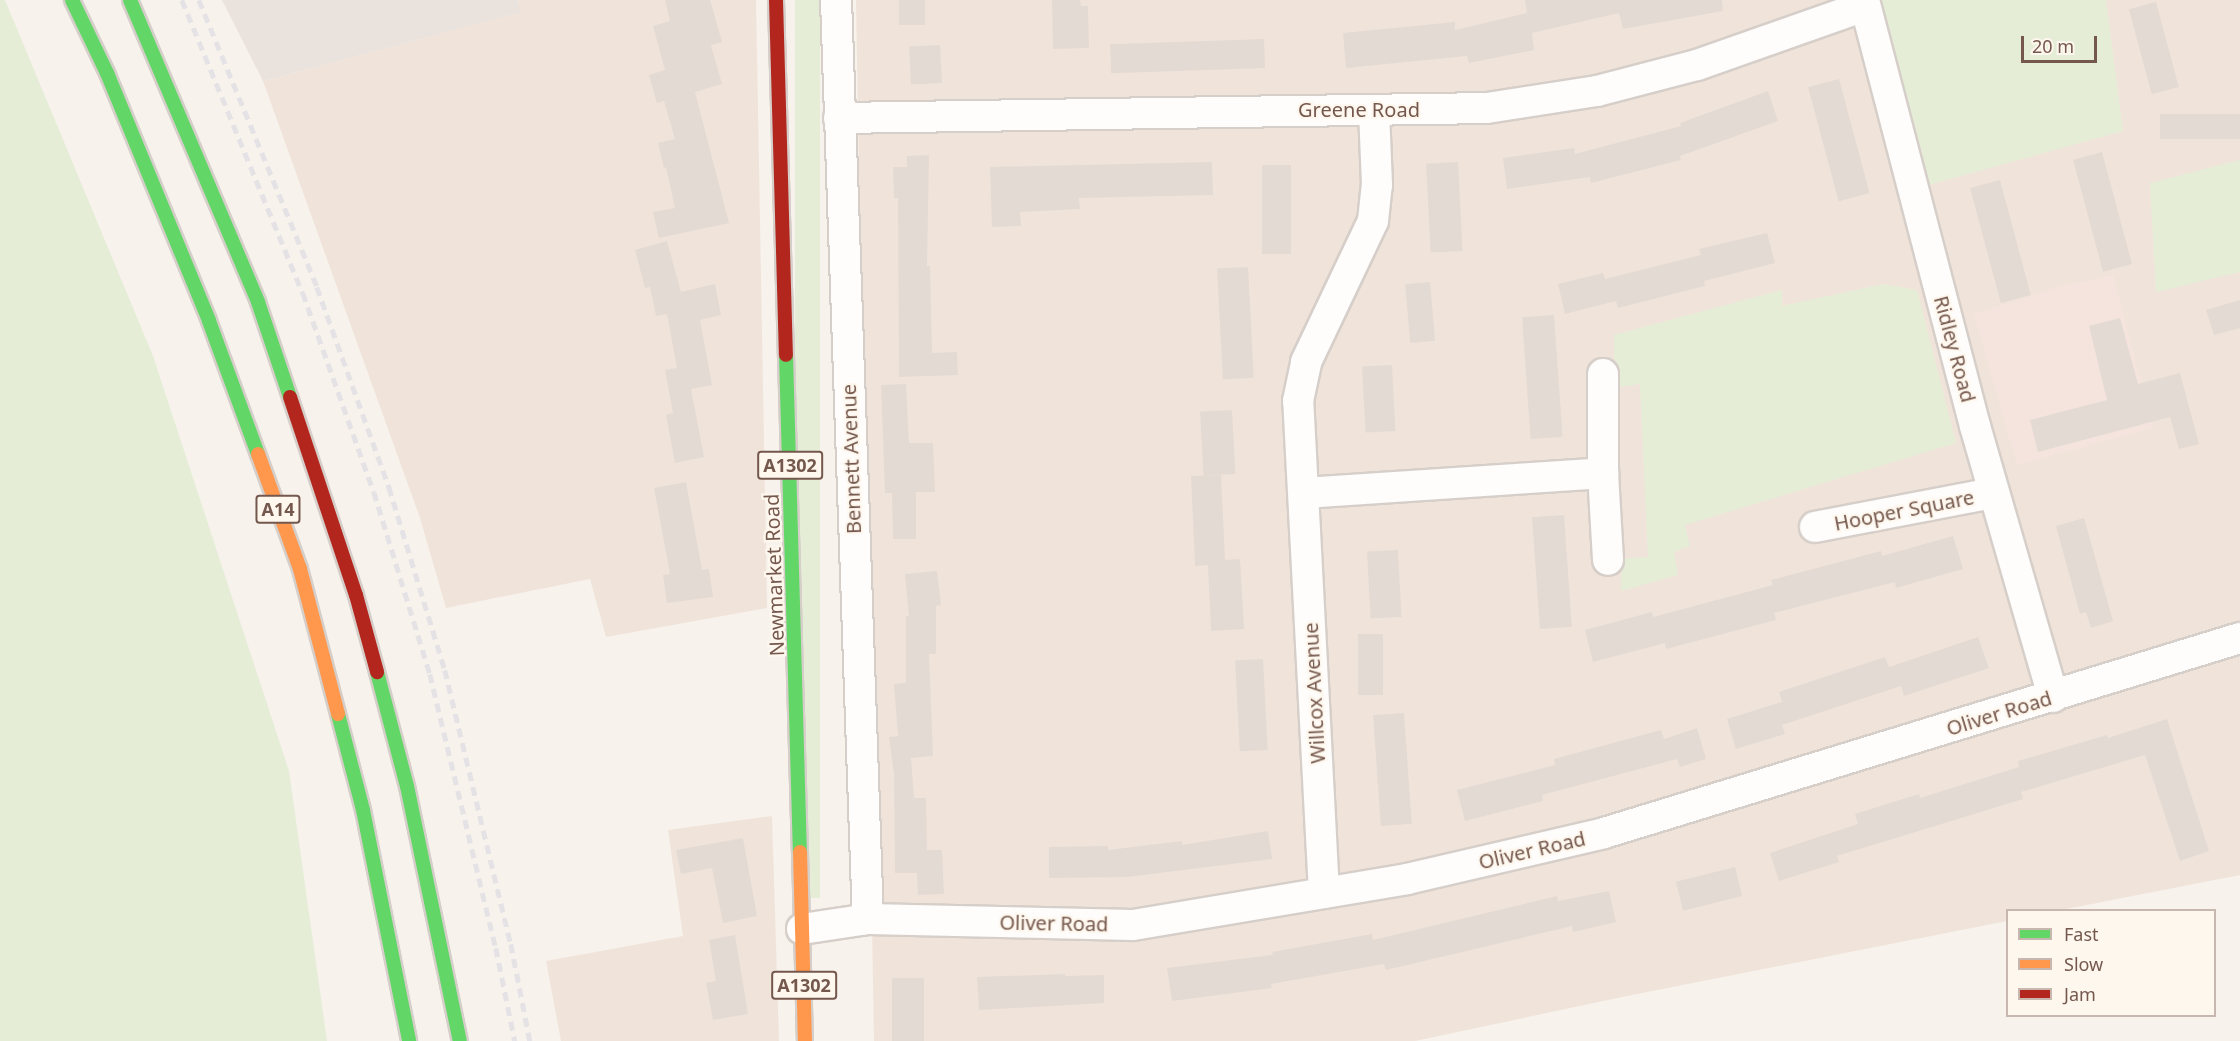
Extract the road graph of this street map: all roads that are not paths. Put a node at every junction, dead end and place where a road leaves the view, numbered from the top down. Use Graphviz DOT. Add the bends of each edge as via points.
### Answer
graph roads {
  1 [pos="72,0"];
  2 [pos="130,0"];
  3 [pos="776,0"];
  4 [pos="836,0"];
  5 [pos="1864,3"];
  6 [pos="1374,111"];
  7 [pos="839,118"];
  8 [pos="1603,374"];
  9 [pos="1604,473"];
  10 [pos="1304,492"];
  11 [pos="1994,493"];
  12 [pos="1815,527"];
  13 [pos="1608,560"];
  14 [pos="2240,638"];
  15 [pos="2053,697"];
  16 [pos="1324,893"];
  17 [pos="868,919"];
  18 [pos="802,929"];
  19 [pos="410,1041"];
  20 [pos="460,1041"];
  21 [pos="805,1041"];
  1 -- 19 [label="main road, A14" via="107,73 209,321 300,569 363,810"];
  2 -- 20 [label="main road, A14" via="258,302 356,595 407,786"];
  3 -- 18 [label="main road, Newmarket Road / A1302"];
  4 -- 7 [label="street, Bennett Avenue"];
  5 -- 6 [label="street, Greene Road" via="1697,65 1597,91 1487,108"];
  5 -- 11 [label="street, Ridley Road"];
  6 -- 7 [label="street, Greene Road"];
  6 -- 10 [label="street, Willcox Avenue" via="1377,185 1373,220 1306,362 1298,401"];
  7 -- 17 [label="street, Bennett Avenue"];
  8 -- 9 [label="street"];
  9 -- 10 [label="street"];
  9 -- 13 [label="street"];
  10 -- 16 [label="street, Willcox Avenue"];
  11 -- 12 [label="street, Hooper Square"];
  11 -- 15 [label="street, Ridley Road"];
  14 -- 15 [label="street, Oliver Road"];
  15 -- 16 [label="street, Oliver Road" via="1604,833 1407,879"];
  16 -- 17 [label="street, Oliver Road" via="1133,925"];
  17 -- 18 [label="street, Oliver Road"];
  18 -- 21 [label="main road, Newmarket Road / A1302"];
}
